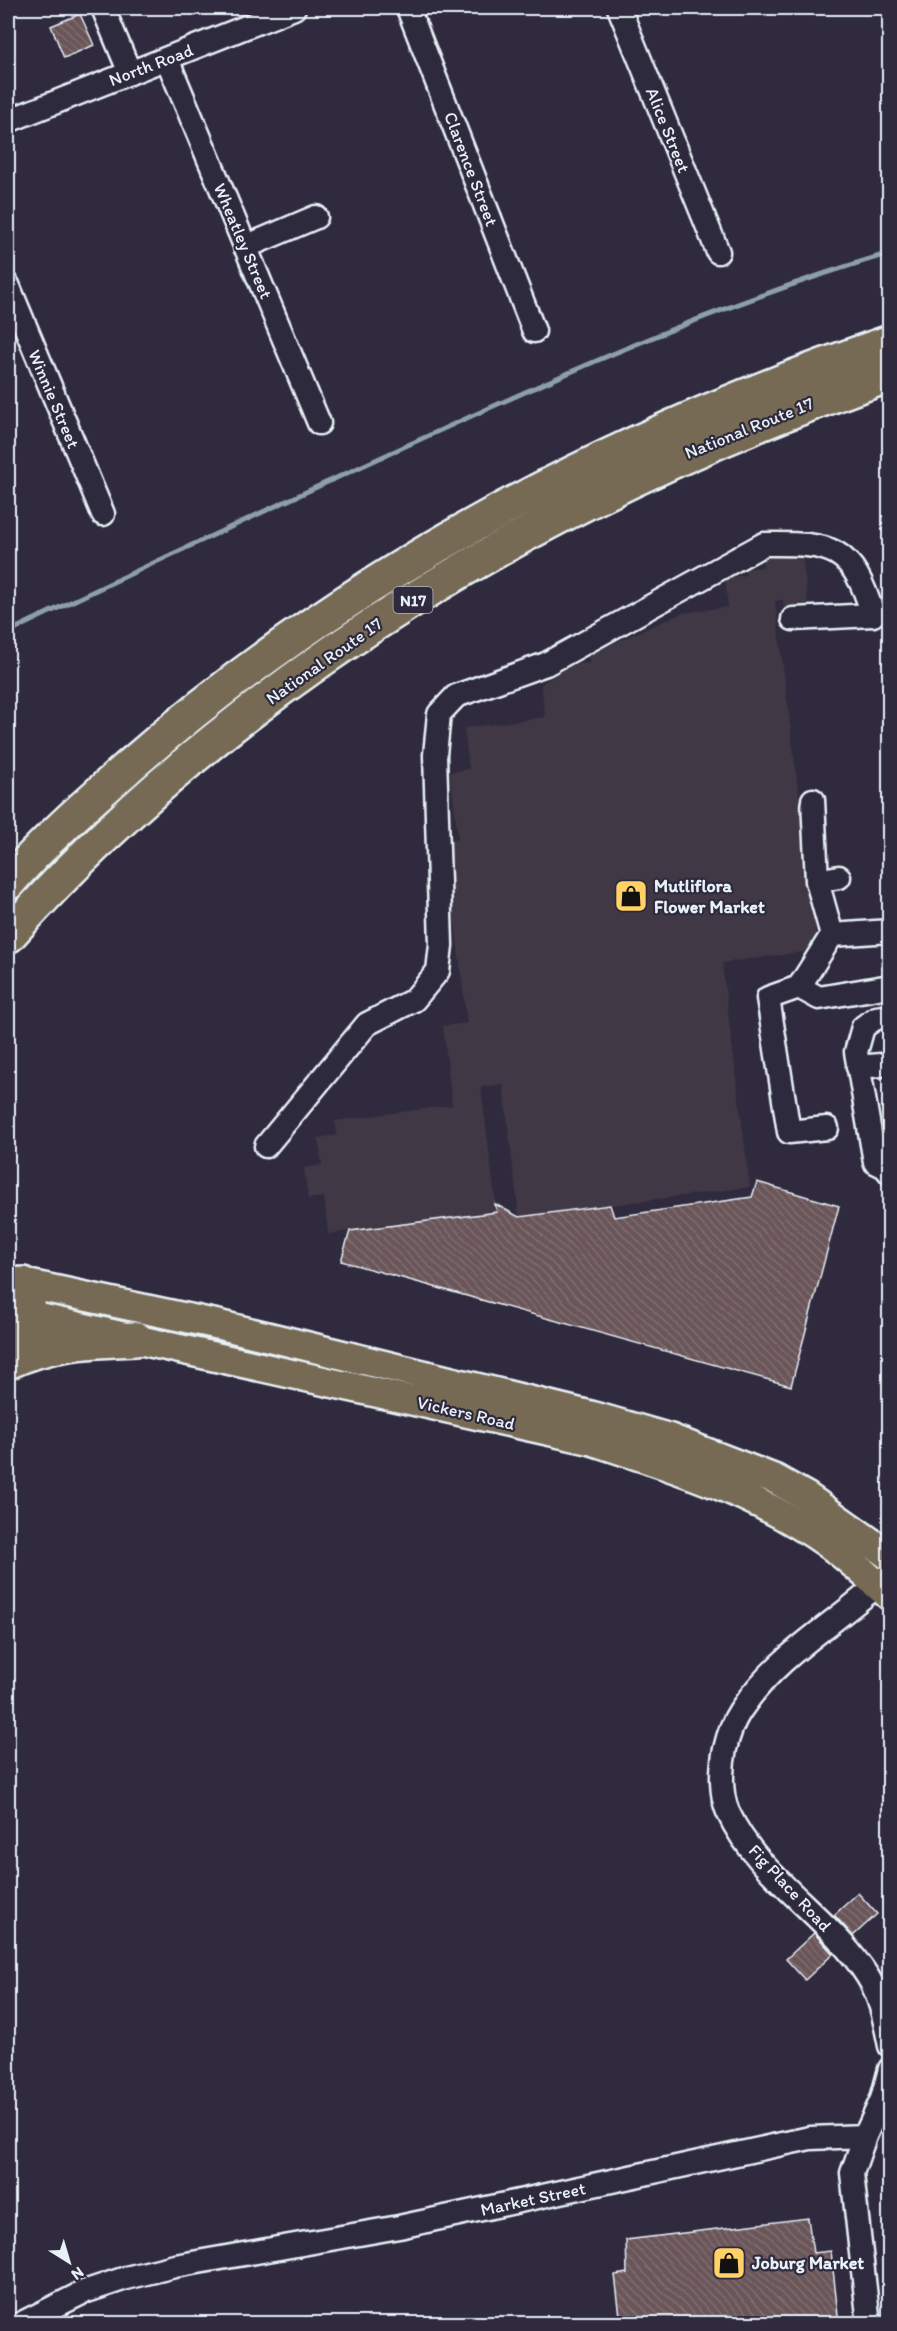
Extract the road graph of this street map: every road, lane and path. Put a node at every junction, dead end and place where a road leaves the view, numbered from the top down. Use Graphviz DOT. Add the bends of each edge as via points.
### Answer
graph roads {
  1 [pos="103,8"];
  2 [pos="294,8"];
  3 [pos="408,8"];
  4 [pos="619,8"];
  5 [pos="168,59"];
  6 [pos="130,73"];
  7 [pos="8,121"];
  8 [pos="316,217"];
  9 [pos="245,247"];
  10 [pos="718,252"];
  11 [pos="8,285"];
  12 [pos="534,331"];
  13 [pos="890,342"];
  14 [pos="890,375"];
  15 [pos="319,423"];
  16 [pos="103,513"];
  17 [pos="793,619"];
  18 [pos="813,800"];
  19 [pos="8,883"];
  20 [pos="890,931"];
  21 [pos="832,935"];
  22 [pos="8,936"];
  23 [pos="890,986"];
  24 [pos="799,987"];
  25 [pos="890,1016"];
  26 [pos="827,1128"];
  27 [pos="266,1146"];
  28 [pos="882,1168"];
  29 [pos="17,1298"];
  30 [pos="136,1339"];
  31 [pos="8,1360"];
  32 [pos="890,1556"];
  33 [pos="885,1585"];
  34 [pos="890,2046"];
  35 [pos="890,2069"];
  36 [pos="865,2136"];
  37 [pos="20,2324"];
  38 [pos="868,2324"];
  1 -- 6 [label="street"];
  2 -- 5 [label="street, North Road"];
  3 -- 12 [label="street, Clarence Street"];
  4 -- 10 [label="street, Alice Street"];
  5 -- 6 [label="street, North Road"];
  5 -- 9 [label="street, Wheatley Street"];
  6 -- 7 [label="street, North Road"];
  8 -- 9 [label="street"];
  9 -- 15 [label="street, Wheatley Street"];
  11 -- 16 [label="street, Winnie Street"];
  13 -- 19 [label="highway, N17" via="807,370 612,454 387,575 245,671 166,734 100,792"];
  14 -- 22 [label="highway, National Route 17 / N17" via="775,416 675,458 558,516 453,575 295,678 229,728 87,854"];
  17 -- 27 [label="street" via="873,615 852,566 837,551 805,543 764,544 546,664 456,696 440,714 435,755 441,945 438,971 414,1000 367,1024"];
  18 -- 21 [label="street" via="828,879"];
  20 -- 21 [label="street"];
  21 -- 24 [label="street"];
  23 -- 24 [label="street" via="819,998"];
  24 -- 26 [label="street" via="768,998 789,1132"];
  25 -- 28 [label="street" via="876,1018 863,1027 856,1052 870,1066"];
  29 -- 30 [label="main road, Vickers Road"];
  29 -- 31 [label="highway" via="25,1335"];
  29 -- 32 [label="main road, Vickers Road" via="231,1328 669,1438 774,1479 816,1503"];
  30 -- 31 [label="highway" via="57,1344"];
  30 -- 33 [label="main road, Vickers Road" via="590,1440 736,1491 780,1513"];
  33 -- 34 [label="street, Fig Place Road" via="814,1633 750,1698 729,1734 722,1784 727,1810 748,1845 839,1941 868,1978 884,2015"];
  35 -- 36 [label="street"];
  36 -- 37 [label="street, Market Street" via="810,2138 399,2227 175,2266 84,2292"];
  36 -- 38 [label="street" via="852,2173"];
}
